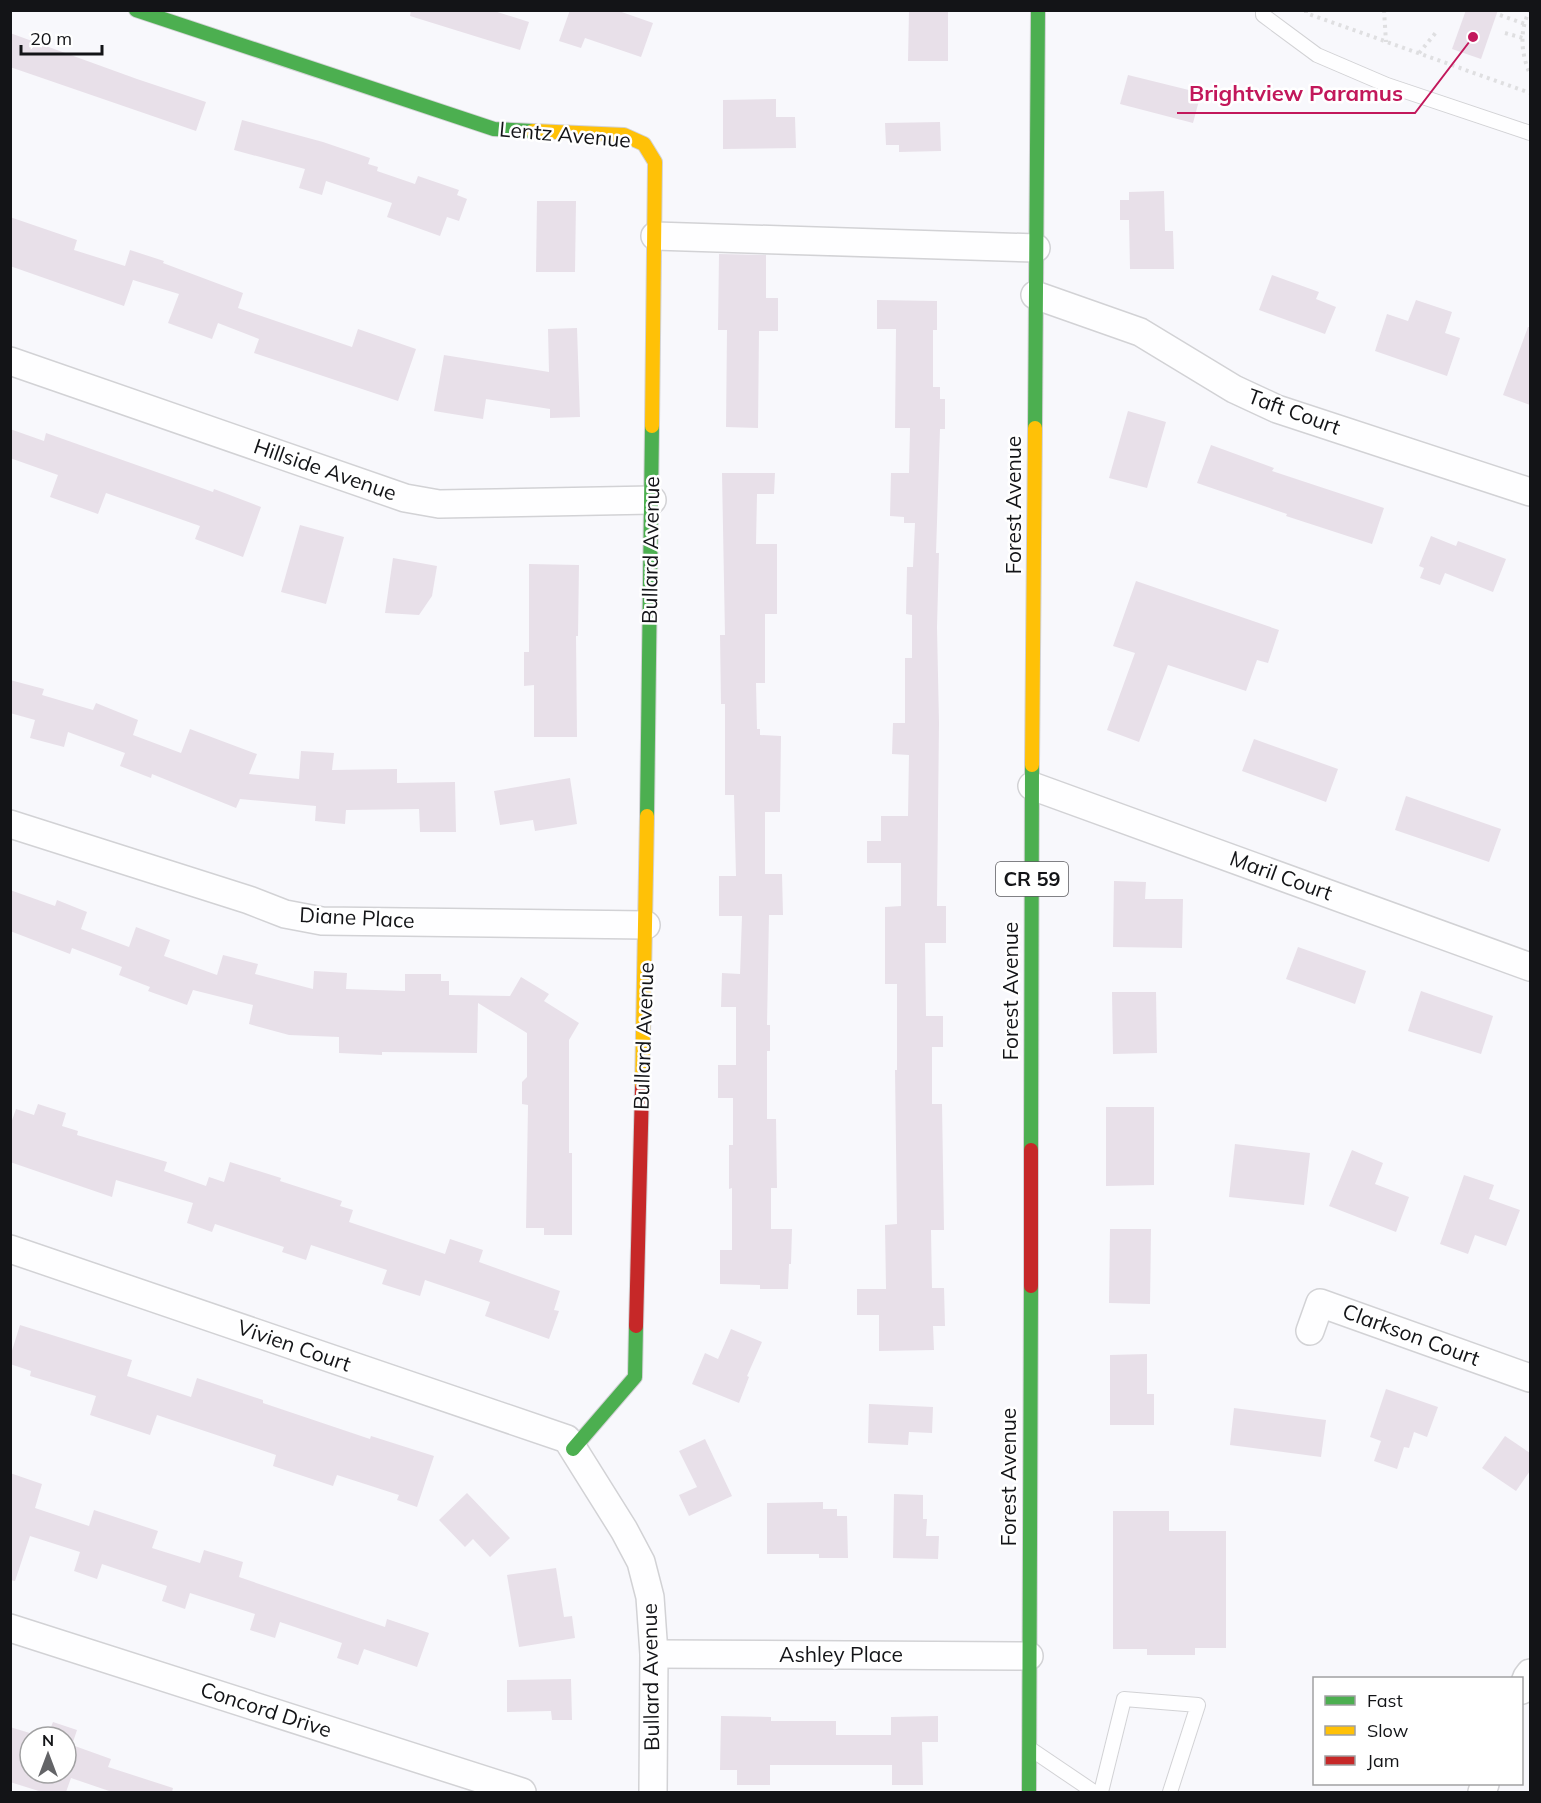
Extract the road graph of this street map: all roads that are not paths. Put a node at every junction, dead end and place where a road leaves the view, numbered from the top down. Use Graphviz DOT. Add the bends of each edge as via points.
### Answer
graph roads {
  1 [pos="136,10"];
  2 [pos="1038,10"];
  3 [pos="1263,10"];
  4 [pos="1530,133"];
  5 [pos="655,236"];
  6 [pos="1036,248"];
  7 [pos="1035,295"];
  8 [pos="10,361"];
  9 [pos="1530,492"];
  10 [pos="652,500"];
  11 [pos="1032,786"];
  12 [pos="10,824"];
  13 [pos="646,925"];
  14 [pos="1530,967"];
  15 [pos="10,1249"];
  16 [pos="1310,1332"];
  17 [pos="1530,1378"];
  18 [pos="573,1449"];
  19 [pos="10,1628"];
  20 [pos="654,1654"];
  21 [pos="1029,1656"];
  22 [pos="1029,1748"];
  23 [pos="522,1792"];
  24 [pos="653,1792"];
  25 [pos="1029,1792"];
  26 [pos="1094,1792"];
  27 [pos="1170,1792"];
  1 -- 5 [label="street, Lentz Avenue" via="494,129 624,135 639,140 649,148 655,162"];
  2 -- 6 [label="street, Forest Avenue / CR 59"];
  3 -- 4 [label="lane" via="1263,15 1317,55 1388,85"];
  5 -- 6 [label="street"];
  5 -- 10 [label="street, Bullard Avenue"];
  6 -- 7 [label="street, Forest Avenue / CR 59"];
  7 -- 9 [label="street, Taft Court" via="1140,332 1234,389 1277,409"];
  7 -- 11 [label="street, Forest Avenue / CR 59"];
  8 -- 10 [label="street, Hillside Avenue" via="405,498 440,504"];
  10 -- 13 [label="street, Bullard Avenue"];
  11 -- 14 [label="street, Maril Court"];
  11 -- 21 [label="street, Forest Avenue / CR 59"];
  12 -- 13 [label="street, Diane Place" via="285,914 322,921"];
  13 -- 18 [label="street, Bullard Avenue" via="635,1377"];
  15 -- 18 [label="street, Vivien Court" via="567,1439"];
  16 -- 17 [label="street, Clarkson Court" via="1320,1303"];
  18 -- 20 [label="street, Bullard Avenue" via="641,1562 650,1597"];
  19 -- 23 [label="street, Concord Drive"];
  20 -- 21 [label="street, Ashley Place"];
  20 -- 24 [label="street, Bullard Avenue"];
  21 -- 22 [label="street, Forest Avenue / CR 59"];
  22 -- 25 [label="street, Forest Avenue / CR 59"];
  22 -- 26 [label="lane"];
  26 -- 27 [label="lane" via="1124,1699 1198,1705"];
}
